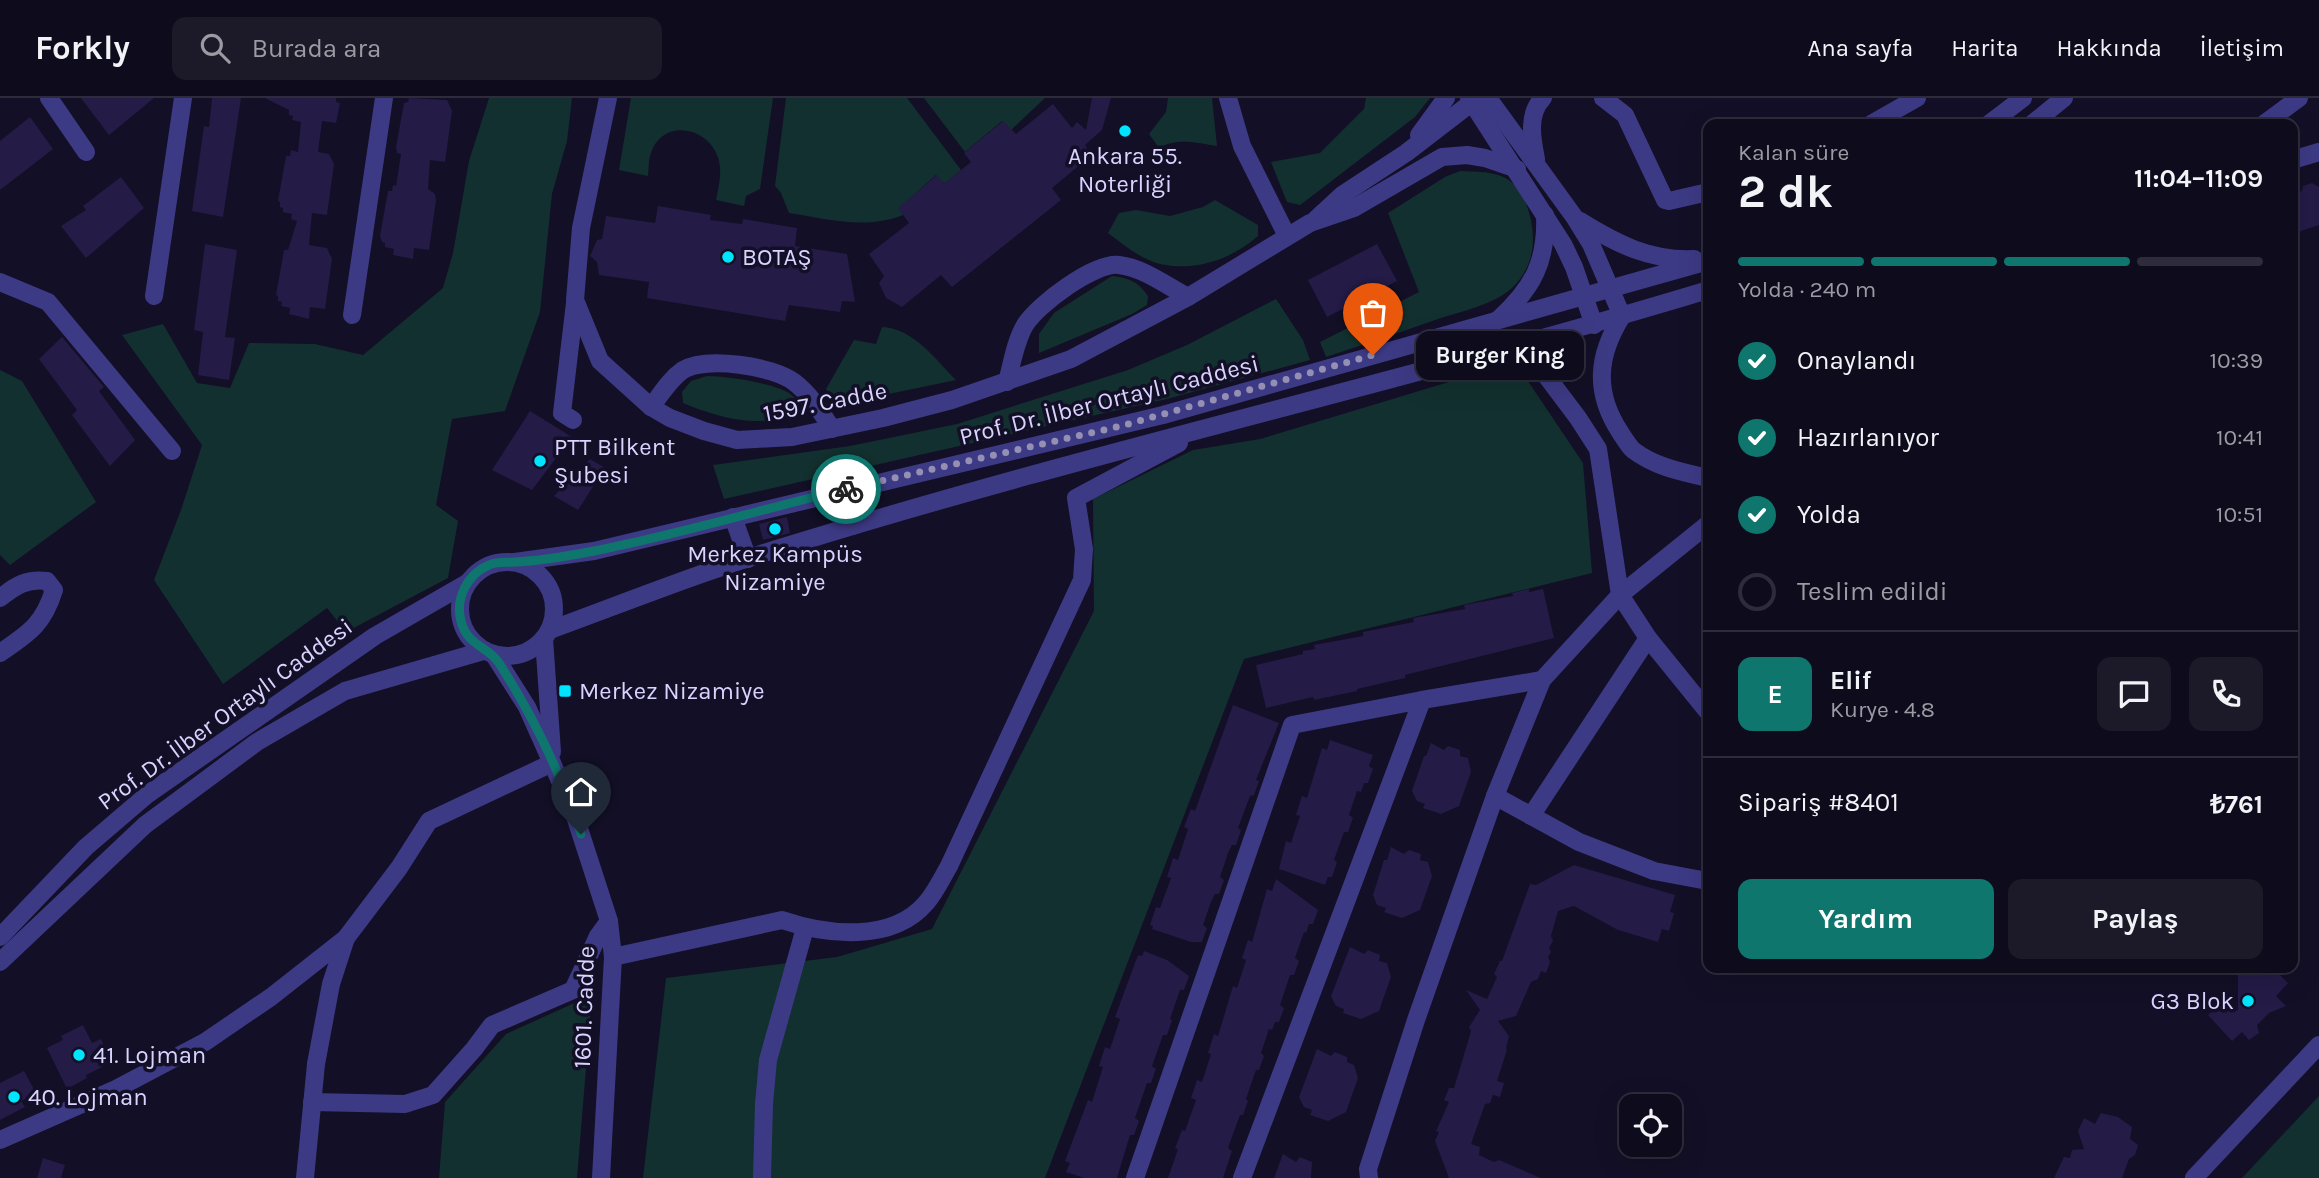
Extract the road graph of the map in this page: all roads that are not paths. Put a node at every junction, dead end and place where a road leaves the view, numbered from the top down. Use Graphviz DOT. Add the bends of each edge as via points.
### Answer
graph roads {
  1 [pos="50,98"];
  2 [pos="183,98"];
  3 [pos="384,98"];
  4 [pos="608,98"];
  5 [pos="1228,98"];
  6 [pos="1446,98"];
  7 [pos="1543,98"];
  8 [pos="1603,98"];
  9 [pos="1622,98"];
  10 [pos="1916,98"];
  11 [pos="2023,98"];
  12 [pos="2064,98"];
  13 [pos="2299,98"];
  14 [pos="1475,99"];
  15 [pos="1880,119"];
  16 [pos="1996,119"];
  17 [pos="2038,119"];
  18 [pos="2271,119"];
  19 [pos="1633,129"];
  20 [pos="86,152"];
  21 [pos="2319,152"];
  22 [pos="1406,153"];
  23 [pos="2298,158"];
  24 [pos="1536,163"];
  25 [pos="1517,169"];
  26 [pos="1703,193"];
  27 [pos="1545,215"];
  28 [pos="1575,218"];
  29 [pos="1310,223"];
  30 [pos="1287,236"];
  31 [pos="1703,259"];
  32 [pos="1703,261"];
  33 [pos="0,282"];
  34 [pos="1611,289"];
  35 [pos="1703,292"];
  36 [pos="154,296"];
  37 [pos="1188,297"];
  38 [pos="1584,297"];
  39 [pos="575,300"];
  40 [pos="352,315"];
  41 [pos="1622,316"];
  42 [pos="1498,320"];
  43 [pos="1594,325"];
  44 [pos="1523,345"];
  45 [pos="1007,383"];
  46 [pos="651,407"];
  47 [pos="573,420"];
  48 [pos="1208,427"];
  49 [pos="832,429"];
  50 [pos="172,451"];
  51 [pos="1703,477"];
  52 [pos="842,490"];
  53 [pos="733,517"];
  54 [pos="853,526"];
  55 [pos="1703,528"];
  56 [pos="748,559"];
  57 [pos="515,562"];
  58 [pos="467,583"];
  59 [pos="1620,595"];
  60 [pos="0,598"];
  61 [pos="547,635"];
  62 [pos="1648,638"];
  63 [pos="0,653"];
  64 [pos="489,653"];
  65 [pos="1542,680"];
  66 [pos="1422,700"];
  67 [pos="1703,706"];
  68 [pos="552,763"];
  69 [pos="1495,796"];
  70 [pos="1531,816"];
  71 [pos="1703,880"];
  72 [pos="610,920"];
  73 [pos="805,928"];
  74 [pos="0,937"];
  75 [pos="346,938"];
  76 [pos="613,957"];
  77 [pos="0,962"];
  78 [pos="2319,1045"];
  79 [pos="312,1102"];
  80 [pos="0,1140"];
  81 [pos="305,1178"];
  82 [pos="601,1178"];
  83 [pos="762,1178"];
  84 [pos="1135,1178"];
  85 [pos="1242,1178"];
  86 [pos="1369,1178"];
  87 [pos="2194,1178"];
  1 -- 20 [label="street"];
  2 -- 36 [label="street"];
  3 -- 40 [label="street"];
  4 -- 39 [label="street, 1597. Cadde" via="581,228"];
  5 -- 30 [label="street" via="1242,146"];
  6 -- 22 [label="street, 1597. Cadde"];
  7 -- 24 [label="street" via="1532,126"];
  8 -- 19 [label="street" via="1625,115"];
  9 -- 19 [label="street"];
  10 -- 15 [label="street"];
  11 -- 16 [label="street"];
  12 -- 17 [label="street"];
  13 -- 18 [label="street"];
  14 -- 22 [label="street, 1597. Cadde"];
  14 -- 24 [label="street"];
  14 -- 25 [label="street"];
  19 -- 26 [label="street" via="1665,200"];
  21 -- 23 [label="street"];
  22 -- 29 [label="street, 1597. Cadde" via="1342,195"];
  24 -- 28 [label="street"];
  25 -- 27 [label="street"];
  25 -- 29 [label="street, 1597. Cadde" via="1467,155 1442,157 1354,208"];
  27 -- 38 [label="street" via="1574,267"];
  27 -- 42 [label="street" via="1545,248 1539,266 1526,290"];
  28 -- 31 [label="street" via="1645,255"];
  28 -- 34 [label="street"];
  29 -- 30 [label="street, 1597. Cadde"];
  30 -- 37 [label="street, 1597. Cadde"];
  32 -- 34 [label="street, Prof. Dr. İlber Ortaylı Caddesi"];
  33 -- 50 [label="street" via="48,302"];
  34 -- 38 [label="street, Prof. Dr. İlber Ortaylı Caddesi"];
  34 -- 41 [label="street"];
  35 -- 41 [label="street, Prof. Dr. İlber Ortaylı Caddesi"];
  37 -- 45 [label="street, 1597. Cadde" via="1071,359"];
  37 -- 45 [label="street" via="1146,274 1107,265 1054,297 1027,322"];
  38 -- 42 [label="street, Prof. Dr. İlber Ortaylı Caddesi"];
  38 -- 43 [label="street"];
  39 -- 46 [label="street, 1597. Cadde" via="600,361"];
  39 -- 47 [label="street" via="562,413"];
  41 -- 43 [label="street, Prof. Dr. İlber Ortaylı Caddesi"];
  41 -- 51 [label="street" via="1604,354 1607,411 1631,449 1666,468"];
  42 -- 52 [label="street, Prof. Dr. İlber Ortaylı Caddesi" via="1153,418"];
  43 -- 44 [label="street, Prof. Dr. İlber Ortaylı Caddesi"];
  44 -- 48 [label="street, Prof. Dr. İlber Ortaylı Caddesi"];
  44 -- 59 [label="street" via="1598,449"];
  45 -- 49 [label="street, 1597. Cadde"];
  46 -- 49 [label="street, 1597. Cadde" via="737,440"];
  46 -- 49 [label="street" via="685,369 721,363 792,380"];
  48 -- 54 [label="street, Prof. Dr. İlber Ortaylı Caddesi"];
  48 -- 73 [label="street" via="1076,498 1084,549 1082,580 949,866 926,904 896,926 859,932"];
  52 -- 53 [label="street, Prof. Dr. İlber Ortaylı Caddesi"];
  52 -- 54 [label="street"];
  53 -- 56 [label="street"];
  53 -- 57 [label="street, Prof. Dr. İlber Ortaylı Caddesi" via="594,551"];
  54 -- 56 [label="street, Prof. Dr. İlber Ortaylı Caddesi"];
  55 -- 59 [label="street"];
  56 -- 61 [label="street, Prof. Dr. İlber Ortaylı Caddesi"];
  57 -- 58 [label="street, Prof. Dr. İlber Ortaylı Caddesi" via="488,565"];
  57 -- 61 [label="street" via="529,567 550,588 554,616"];
  58 -- 64 [label="street" via="461,595 461,621 465,633"];
  58 -- 74 [label="street, Prof. Dr. İlber Ortaylı Caddesi" via="375,636 148,794 86,848"];
  59 -- 62 [label="street"];
  59 -- 65 [label="street"];
  60 -- 63 [label="street" via="32,579 47,581 54,590 39,624"];
  61 -- 64 [label="street, Prof. Dr. İlber Ortaylı Caddesi" via="521,654"];
  61 -- 68 [label="street, 1601. Cadde"];
  62 -- 67 [label="street"];
  62 -- 70 [label="street"];
  64 -- 68 [label="street, 1601. Cadde" via="527,707"];
  64 -- 77 [label="street, Prof. Dr. İlber Ortaylı Caddesi" via="345,691 257,742 145,825"];
  65 -- 66 [label="street"];
  65 -- 69 [label="street"];
  66 -- 84 [label="street" via="1292,725"];
  66 -- 85 [label="street"];
  68 -- 72 [label="street, 1601. Cadde"];
  68 -- 75 [label="street" via="429,821"];
  69 -- 70 [label="street"];
  69 -- 86 [label="street" via="1416,1020 1368,1169"];
  70 -- 71 [label="street" via="1579,842 1654,871"];
  72 -- 76 [label="street, 1601. Cadde"];
  72 -- 79 [label="street" via="573,990 492,1025 433,1095 405,1104"];
  73 -- 76 [label="street" via="782,920"];
  73 -- 83 [label="street" via="768,1060"];
  75 -- 79 [label="street" via="331,984"];
  75 -- 80 [label="street" via="205,1042 116,1089"];
  76 -- 82 [label="street, 1601. Cadde"];
  78 -- 87 [label="street"];
  79 -- 81 [label="street"];
}
